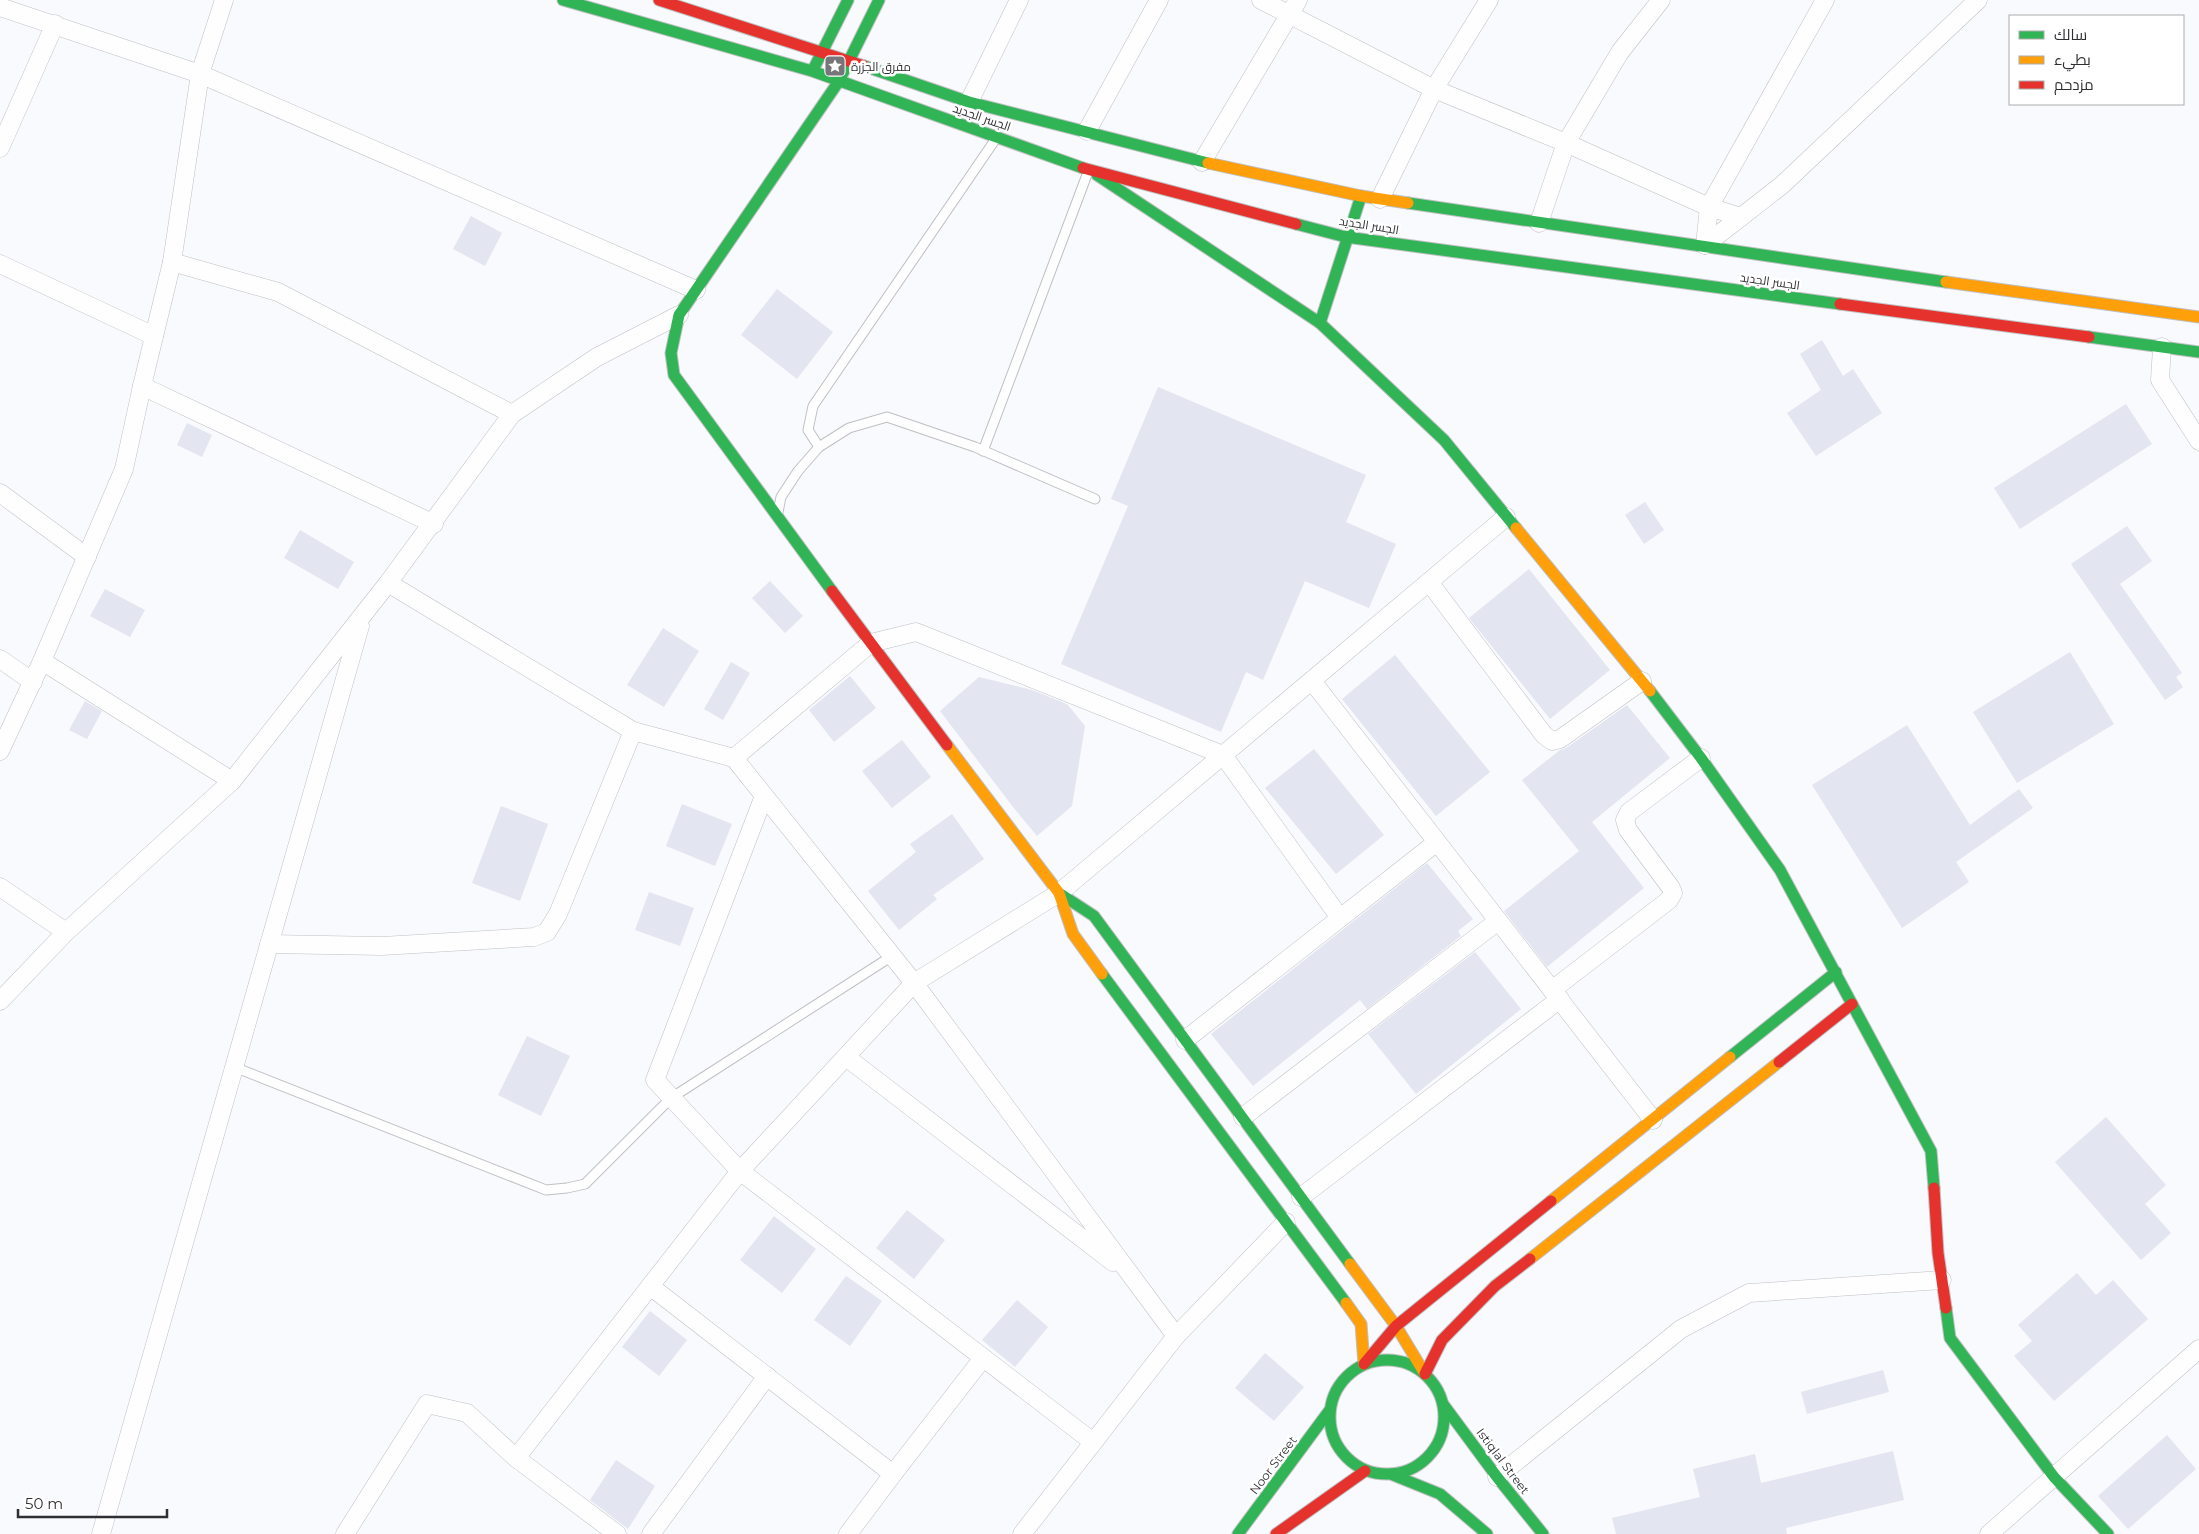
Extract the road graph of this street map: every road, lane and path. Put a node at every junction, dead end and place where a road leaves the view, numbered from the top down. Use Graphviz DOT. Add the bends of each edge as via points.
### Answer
graph roads {
  1 [pos="224,0"];
  2 [pos="563,0"];
  3 [pos="659,0"];
  4 [pos="848,0"];
  5 [pos="879,0"];
  6 [pos="1019,0"];
  7 [pos="1159,0"];
  8 [pos="1261,0"];
  9 [pos="1298,0"];
  10 [pos="1489,0"];
  11 [pos="1662,0"];
  12 [pos="1825,0"];
  13 [pos="1978,0"];
  14 [pos="0,7"];
  15 [pos="1289,15"];
  16 [pos="55,24"];
  17 [pos="822,52"];
  18 [pos="848,62"];
  19 [pos="812,71"];
  20 [pos="200,74"];
  21 [pos="839,81"];
  22 [pos="1434,88"];
  23 [pos="969,102"];
  24 [pos="1088,131"];
  25 [pos="998,136"];
  26 [pos="1566,143"];
  27 [pos="0,148"];
  28 [pos="1202,162"];
  29 [pos="1089,170"];
  30 [pos="1361,196"];
  31 [pos="1380,199"];
  32 [pos="1709,207"];
  33 [pos="1741,217"];
  34 [pos="1539,223"];
  35 [pos="1346,237"];
  36 [pos="1705,245"];
  37 [pos="172,262"];
  38 [pos="0,264"];
  39 [pos="696,290"];
  40 [pos="679,315"];
  41 [pos="2199,317"];
  42 [pos="1320,323"];
  43 [pos="154,336"];
  44 [pos="2162,347"];
  45 [pos="2199,352"];
  46 [pos="142,386"];
  47 [pos="512,414"];
  48 [pos="2199,441"];
  49 [pos="820,447"];
  50 [pos="983,451"];
  51 [pos="0,493"];
  52 [pos="1095,499"];
  53 [pos="777,518"];
  54 [pos="1506,518"];
  55 [pos="434,524"];
  56 [pos="87,556"];
  57 [pos="1428,582"];
  58 [pos="388,583"];
  59 [pos="362,616"];
  60 [pos="871,643"];
  61 [pos="0,659"];
  62 [pos="42,662"];
  63 [pos="1312,681"];
  64 [pos="1642,681"];
  65 [pos="33,682"];
  66 [pos="633,731"];
  67 [pos="0,752"];
  68 [pos="1223,755"];
  69 [pos="734,758"];
  70 [pos="1701,758"];
  71 [pos="232,782"];
  72 [pos="764,796"];
  73 [pos="1437,842"];
  74 [pos="0,887"];
  75 [pos="1059,893"];
  76 [pos="1340,918"];
  77 [pos="1498,921"];
  78 [pos="66,932"];
  79 [pos="269,944"];
  80 [pos="892,956"];
  81 [pos="1836,972"];
  82 [pos="914,983"];
  83 [pos="1556,995"];
  84 [pos="0,1001"];
  85 [pos="1852,1004"];
  86 [pos="1185,1040"];
  87 [pos="846,1057"];
  88 [pos="234,1068"];
  89 [pos="671,1098"];
  90 [pos="1243,1118"];
  91 [pos="1653,1120"];
  92 [pos="740,1171"];
  93 [pos="1301,1197"];
  94 [pos="1286,1222"];
  95 [pos="1131,1275"];
  96 [pos="1942,1280"];
  97 [pos="650,1286"];
  98 [pos="1396,1326"];
  99 [pos="1176,1336"];
  100 [pos="2199,1349"];
  101 [pos="983,1358"];
  102 [pos="1364,1364"];
  103 [pos="1425,1374"];
  104 [pos="767,1376"];
  105 [pos="1443,1404"];
  106 [pos="1329,1411"];
  107 [pos="1093,1442"];
  108 [pos="516,1458"];
  109 [pos="1365,1471"];
  110 [pos="893,1474"];
  111 [pos="1393,1475"];
  112 [pos="1497,1477"];
  113 [pos="2054,1477"];
  114 [pos="348,1533"];
  115 [pos="101,1534"];
  116 [pos="617,1534"];
  117 [pos="651,1534"];
  118 [pos="848,1534"];
  119 [pos="1022,1534"];
  120 [pos="1238,1534"];
  121 [pos="1276,1534"];
  122 [pos="1487,1534"];
  123 [pos="1543,1534"];
  124 [pos="1989,1534"];
  125 [pos="2108,1534"];
  1 -- 20 [label="street"];
  2 -- 19 [label="street, الجسر الجديد"];
  3 -- 17 [label="street, الجسر الجديد"];
  4 -- 17 [label="street"];
  5 -- 18 [label="street"];
  6 -- 23 [label="street"];
  7 -- 24 [label="street"];
  8 -- 15 [label="street"];
  9 -- 15 [label="street"];
  10 -- 22 [label="street"];
  11 -- 26 [label="street" via="1620,52"];
  12 -- 32 [label="street"];
  13 -- 33 [label="street" via="1782,185"];
  14 -- 16 [label="street"];
  15 -- 22 [label="street"];
  15 -- 28 [label="street"];
  16 -- 20 [label="street"];
  16 -- 27 [label="street"];
  17 -- 18 [label="street, الجسر الجديد"];
  17 -- 19 [label="street"];
  18 -- 21 [label="street"];
  18 -- 23 [label="street, الجسر الجديد"];
  19 -- 21 [label="street, الجسر الجديد"];
  20 -- 37 [label="street"];
  20 -- 39 [label="street"];
  21 -- 25 [label="street, الجسر الجديد"];
  21 -- 39 [label="street"];
  22 -- 26 [label="street"];
  22 -- 31 [label="street"];
  23 -- 24 [label="street, الجسر الجديد"];
  24 -- 28 [label="street, الجسر الجديد"];
  25 -- 29 [label="street, الجسر الجديد"];
  25 -- 49 [label="lane" via="813,406 808,430"];
  26 -- 32 [label="street"];
  26 -- 34 [label="street"];
  28 -- 30 [label="street, الجسر الجديد"];
  29 -- 35 [label="street, الجسر الجديد"];
  29 -- 42 [label="street"];
  29 -- 50 [label="lane"];
  30 -- 31 [label="street, الجسر الجديد"];
  30 -- 35 [label="street"];
  31 -- 34 [label="street, الجسر الجديد"];
  32 -- 33 [label="street"];
  32 -- 36 [label="street"];
  33 -- 36 [label="street"];
  34 -- 36 [label="street, الجسر الجديد"];
  35 -- 42 [label="street"];
  35 -- 44 [label="street, الجسر الجديد"];
  36 -- 41 [label="street, الجسر الجديد"];
  37 -- 43 [label="street"];
  37 -- 47 [label="street" via="278,292"];
  38 -- 43 [label="street"];
  39 -- 40 [label="street"];
  40 -- 47 [label="street" via="596,357"];
  40 -- 53 [label="street" via="670,353 674,375"];
  42 -- 54 [label="street" via="1444,440"];
  43 -- 46 [label="street"];
  44 -- 45 [label="street, الجسر الجديد"];
  44 -- 48 [label="street" via="2160,380"];
  46 -- 55 [label="street"];
  46 -- 56 [label="street" via="124,468"];
  47 -- 55 [label="street"];
  49 -- 50 [label="lane" via="849,428 887,417"];
  49 -- 53 [label="lane" via="798,471 781,498"];
  50 -- 52 [label="lane"];
  51 -- 56 [label="street"];
  53 -- 60 [label="street"];
  54 -- 57 [label="street"];
  54 -- 64 [label="street"];
  55 -- 58 [label="street"];
  56 -- 62 [label="street"];
  57 -- 63 [label="street"];
  57 -- 64 [label="street" via="1552,741 1560,739"];
  58 -- 59 [label="street"];
  58 -- 66 [label="street"];
  59 -- 71 [label="street"];
  59 -- 79 [label="street"];
  60 -- 68 [label="street" via="916,632"];
  60 -- 69 [label="street"];
  60 -- 75 [label="street"];
  61 -- 65 [label="street"];
  62 -- 65 [label="street"];
  62 -- 71 [label="street"];
  63 -- 68 [label="street"];
  63 -- 73 [label="street"];
  64 -- 70 [label="street"];
  65 -- 67 [label="street"];
  66 -- 69 [label="street"];
  66 -- 79 [label="street" via="558,914 547,932 534,937 382,946"];
  68 -- 75 [label="street"];
  68 -- 76 [label="street"];
  69 -- 72 [label="street"];
  70 -- 81 [label="street" via="1780,870"];
  70 -- 83 [label="street" via="1629,812 1625,820 1628,830 1671,888 1673,893 1669,900"];
  71 -- 78 [label="street"];
  72 -- 80 [label="street"];
  72 -- 89 [label="street" via="655,1080"];
  73 -- 76 [label="street"];
  73 -- 77 [label="street"];
  74 -- 78 [label="street"];
  75 -- 82 [label="street"];
  75 -- 86 [label="street" via="1094,916"];
  75 -- 94 [label="street" via="1073,934"];
  76 -- 86 [label="street"];
  77 -- 83 [label="street"];
  77 -- 90 [label="street"];
  78 -- 84 [label="street"];
  79 -- 88 [label="street"];
  80 -- 82 [label="street"];
  80 -- 89 [label="lane"];
  81 -- 85 [label="street"];
  81 -- 91 [label="street"];
  82 -- 87 [label="street"];
  82 -- 95 [label="street"];
  83 -- 91 [label="street"];
  83 -- 93 [label="street"];
  85 -- 96 [label="street" via="1931,1150"];
  85 -- 103 [label="street" via="1495,1286 1442,1340"];
  86 -- 90 [label="street"];
  87 -- 92 [label="street"];
  87 -- 95 [label="street"];
  88 -- 89 [label="lane" via="546,1190 584,1184"];
  88 -- 115 [label="street"];
  89 -- 92 [label="street"];
  90 -- 93 [label="street"];
  91 -- 98 [label="street"];
  92 -- 97 [label="street"];
  92 -- 101 [label="street"];
  93 -- 98 [label="street"];
  94 -- 99 [label="street"];
  94 -- 102 [label="street" via="1361,1324"];
  95 -- 99 [label="street"];
  96 -- 112 [label="street" via="1749,1293 1681,1330"];
  96 -- 113 [label="street" via="1950,1338"];
  97 -- 104 [label="street"];
  97 -- 108 [label="street"];
  98 -- 102 [label="street"];
  98 -- 103 [label="street"];
  99 -- 107 [label="street"];
  100 -- 113 [label="street"];
  101 -- 107 [label="street"];
  101 -- 110 [label="street"];
  102 -- 103 [label="street" via="1396,1360"];
  102 -- 106 [label="street" via="1340,1383"];
  103 -- 105 [label="street" via="1439,1392"];
  104 -- 110 [label="street"];
  104 -- 117 [label="street"];
  105 -- 111 [label="street" via="1444,1423 1439,1442 1428,1458 1412,1469"];
  105 -- 112 [label="street, Istiqlal Street"];
  106 -- 109 [label="street" via="1330,1430 1337,1447 1349,1462"];
  106 -- 120 [label="street, Noor Street"];
  107 -- 119 [label="street"];
  108 -- 114 [label="street" via="467,1413 427,1404"];
  108 -- 116 [label="street"];
  109 -- 111 [label="street"];
  109 -- 121 [label="street"];
  110 -- 118 [label="street"];
  111 -- 122 [label="street" via="1440,1494"];
  112 -- 123 [label="street, Istiqlal Street"];
  113 -- 124 [label="street"];
  113 -- 125 [label="street"];
}
